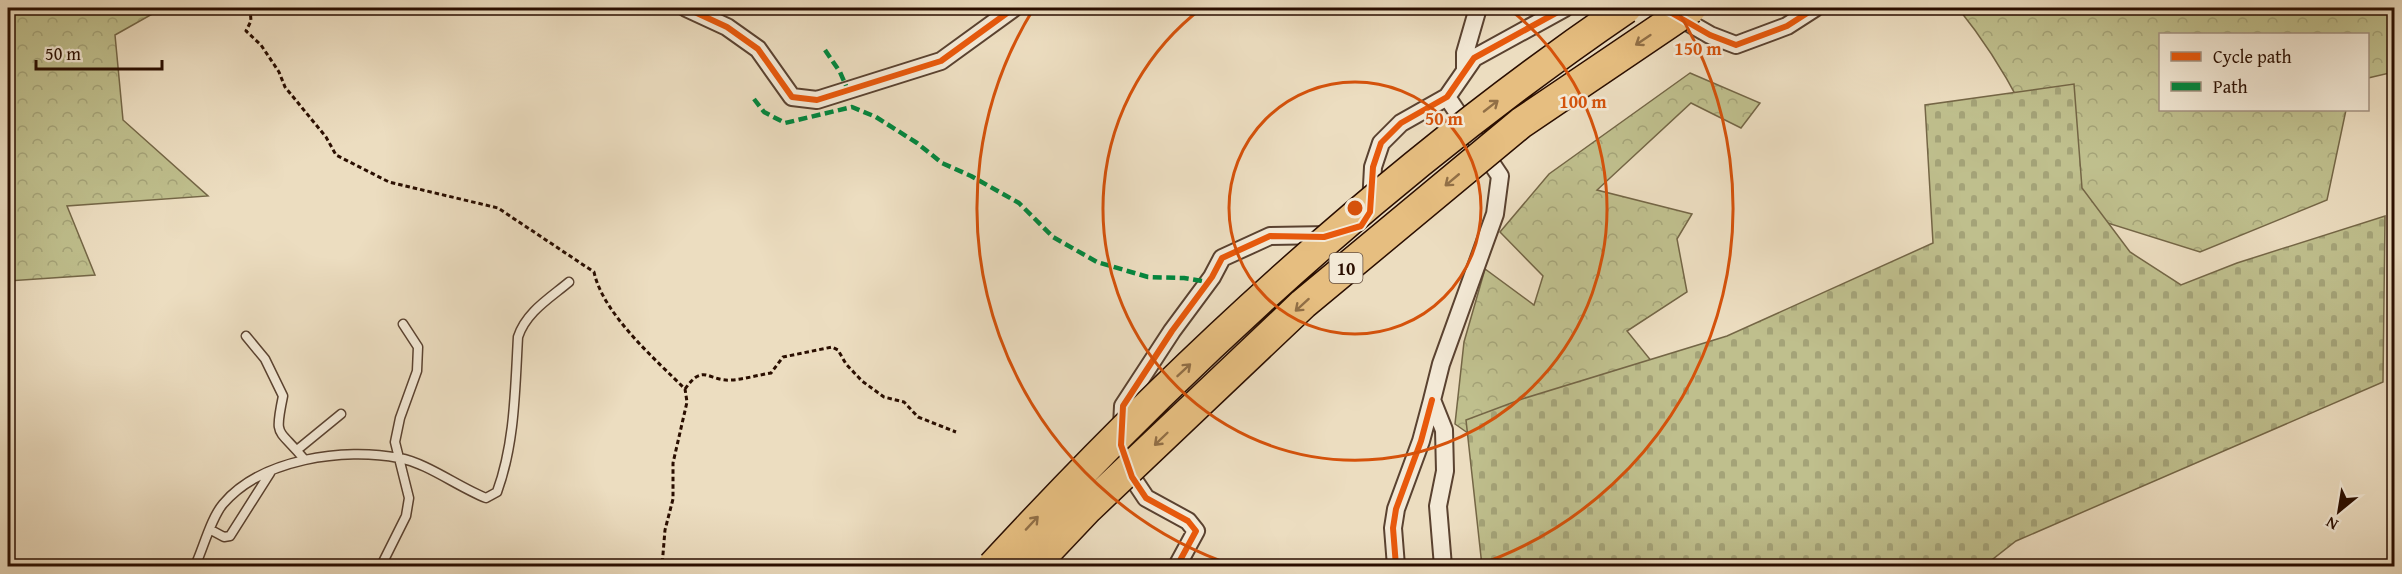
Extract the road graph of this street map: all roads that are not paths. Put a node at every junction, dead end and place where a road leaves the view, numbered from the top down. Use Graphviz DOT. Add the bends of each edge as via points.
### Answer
graph roads {
  1 [pos="686,8"];
  2 [pos="1014,8"];
  3 [pos="1478,8"];
  4 [pos="1565,8"];
  5 [pos="1626,8"];
  6 [pos="1663,8"];
  7 [pos="1691,8"];
  8 [pos="1815,8"];
  9 [pos="1465,71"];
  10 [pos="1447,97"];
  11 [pos="569,282"];
  12 [pos="403,324"];
  13 [pos="246,336"];
  14 [pos="1432,400"];
  15 [pos="341,414"];
  16 [pos="297,450"];
  17 [pos="399,458"];
  18 [pos="304,459"];
  19 [pos="270,472"];
  20 [pos="211,530"];
  21 [pos="195,567"];
  22 [pos="381,567"];
  23 [pos="993,567"];
  24 [pos="1033,567"];
  25 [pos="1178,567"];
  26 [pos="1396,567"];
  27 [pos="1443,567"];
  1 -- 2 [label="street" via="727,27 758,49 792,97 817,100 942,61"];
  3 -- 9 [label="street" via="1465,53"];
  4 -- 9 [label="street" via="1474,58"];
  23 -- 5 [label="highway, 10, one-way, bridge" via="1177,376 1294,268 1474,120"];
  6 -- 8 [label="street" via="1736,45 1786,27"];
  7 -- 24 [label="highway, 10, one-way, bridge" via="1521,123 1302,304 1088,508"];
  9 -- 10 [label="street"];
  10 -- 14 [label="street" via="1500,176 1495,214 1441,363"];
  10 -- 25 [label="street" via="1401,123 1381,143 1373,167 1370,212 1361,226 1324,237 1270,236 1222,258 1123,406 1121,445 1132,477 1146,498 1188,521 1197,531"];
  11 -- 17 [label="lane" via="522,326 512,422 497,492 486,498"];
  12 -- 17 [label="lane" via="418,347 417,370 395,442"];
  13 -- 16 [label="lane" via="278,383 283,396 276,422 278,430"];
  14 -- 26 [label="street" via="1396,509"];
  14 -- 27 [label="street" via="1444,430 1445,471 1438,506"];
  15 -- 16 [label="lane"];
  16 -- 18 [label="lane"];
  17 -- 18 [label="lane" via="336,453"];
  17 -- 22 [label="lane" via="409,498 406,516"];
  18 -- 19 [label="lane"];
  19 -- 20 [label="lane" via="239,487 221,506"];
  19 -- 20 [label="lane" via="230,536"];
  20 -- 21 [label="lane"];
}
